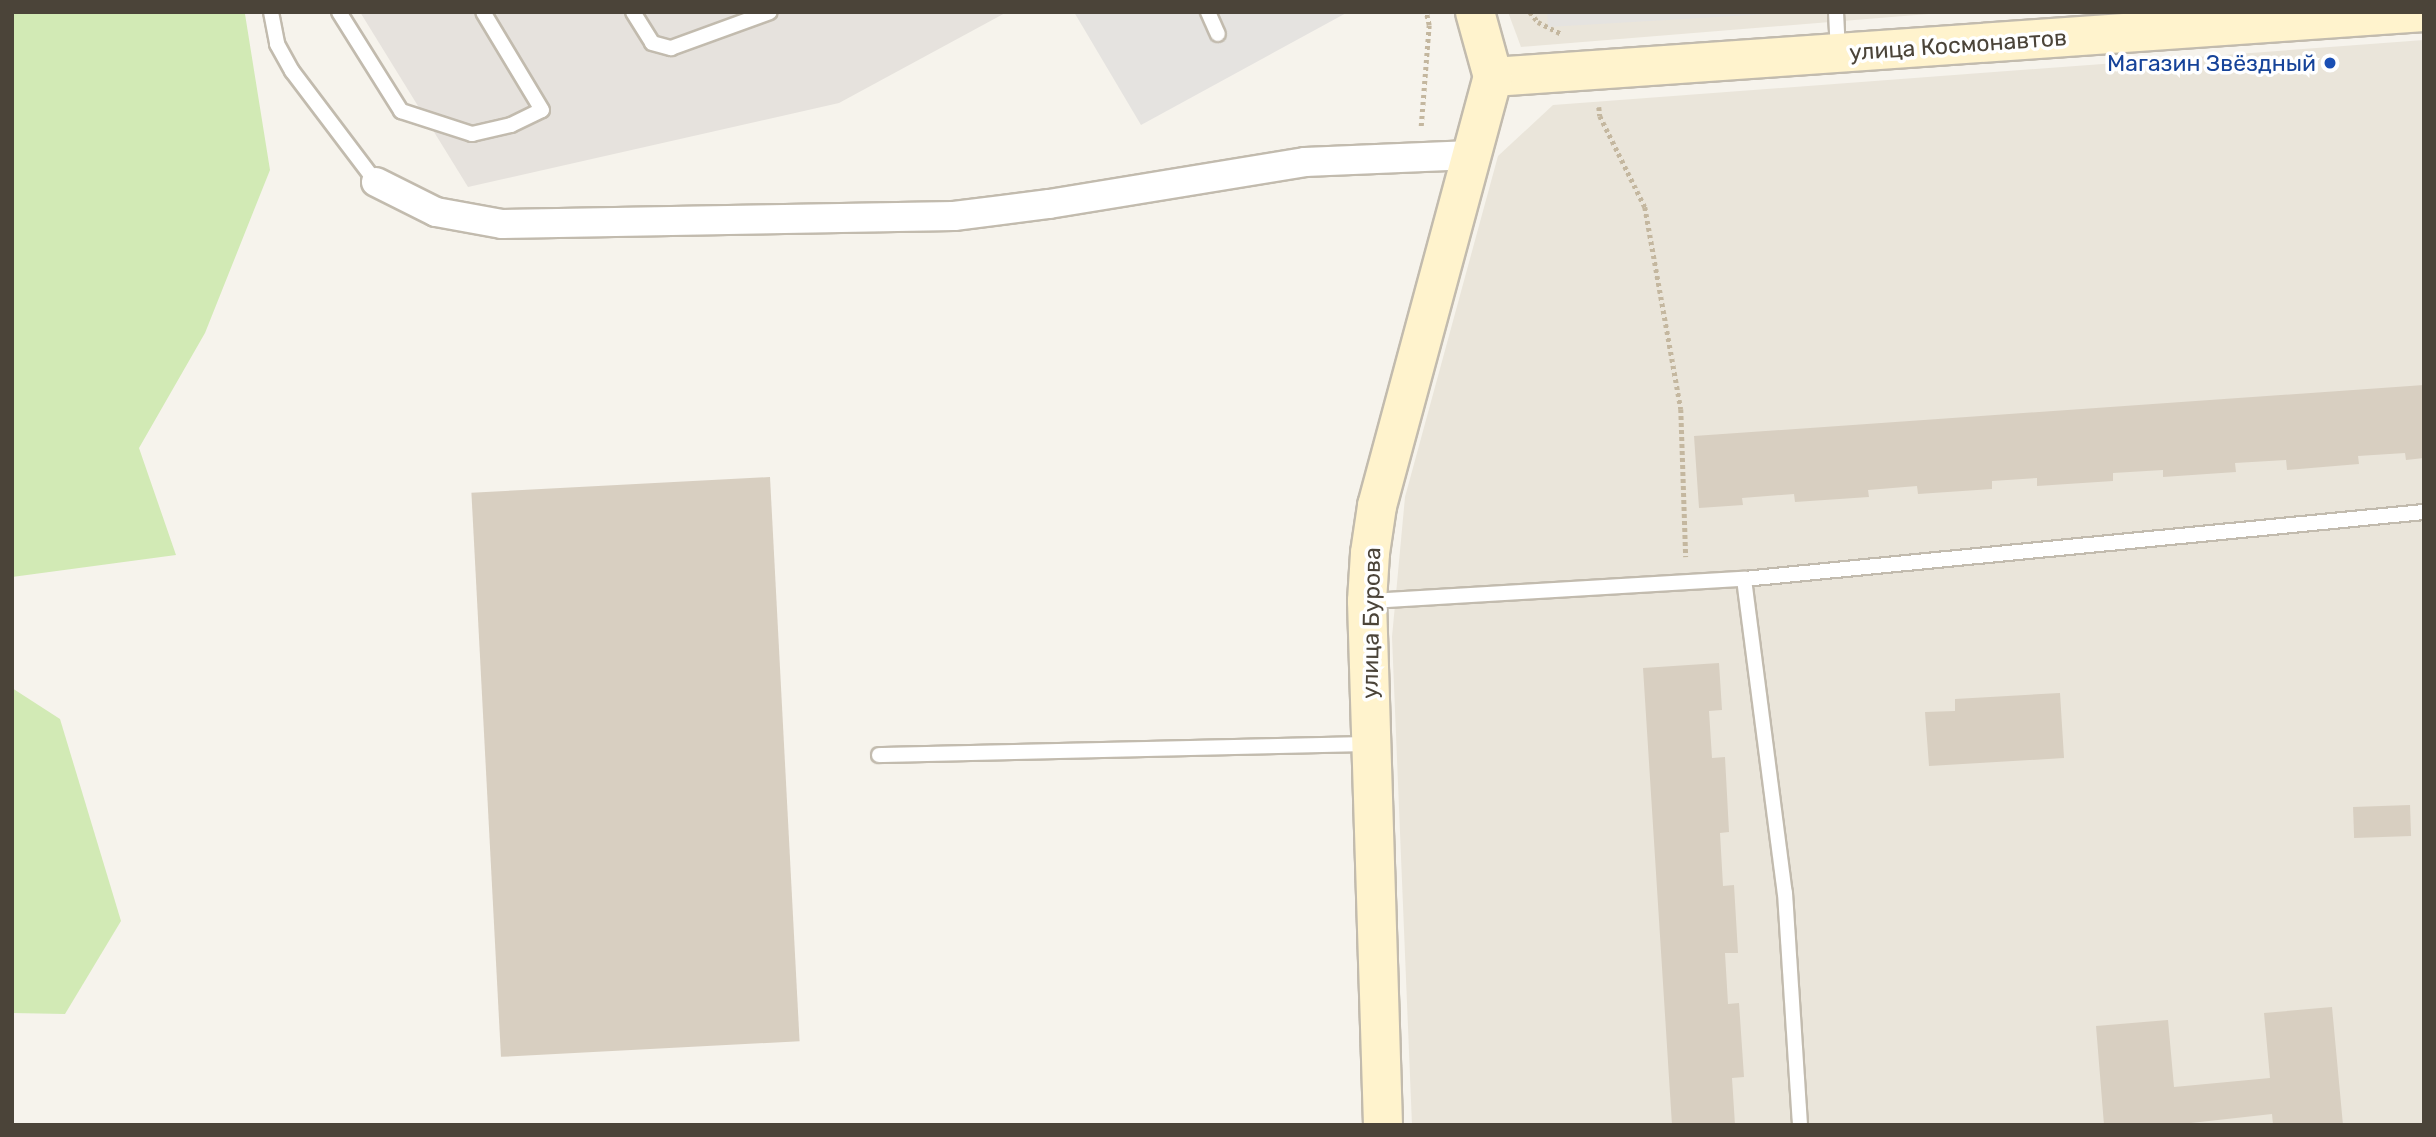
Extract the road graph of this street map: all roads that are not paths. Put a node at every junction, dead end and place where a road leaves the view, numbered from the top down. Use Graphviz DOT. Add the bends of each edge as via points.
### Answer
graph roads {
  1 [pos="271,12"];
  2 [pos="339,12"];
  3 [pos="483,12"];
  4 [pos="633,12"];
  5 [pos="770,12"];
  6 [pos="1208,12"];
  7 [pos="1475,12"];
  8 [pos="1836,12"];
  9 [pos="2424,12"];
  10 [pos="1218,34"];
  11 [pos="1838,53"];
  12 [pos="1493,77"];
  13 [pos="1472,155"];
  14 [pos="376,182"];
  15 [pos="2424,512"];
  16 [pos="1744,579"];
  17 [pos="1367,601"];
  18 [pos="1371,744"];
  19 [pos="879,755"];
  20 [pos="1383,1125"];
  21 [pos="1800,1125"];
  1 -- 14 [label="lane" via="277,44 292,71"];
  2 -- 3 [label="lane" via="401,111 471,134 511,125 542,110"];
  4 -- 5 [label="lane" via="652,43 671,48"];
  6 -- 10 [label="lane"];
  7 -- 12 [label="main road"];
  8 -- 11 [label="lane"];
  9 -- 11 [label="main road, улица Космонавтов" via="2055,32"];
  11 -- 12 [label="main road, улица Космонавтов"];
  12 -- 13 [label="main road, улица Бурова"];
  13 -- 14 [label="street" via="1305,162 954,216 502,224 436,212"];
  13 -- 17 [label="main road, улица Бурова" via="1377,506"];
  15 -- 16 [label="lane"];
  16 -- 17 [label="lane"];
  16 -- 21 [label="lane" via="1785,892"];
  17 -- 18 [label="main road, улица Бурова"];
  18 -- 19 [label="lane"];
  18 -- 20 [label="main road, улица Бурова"];
}
